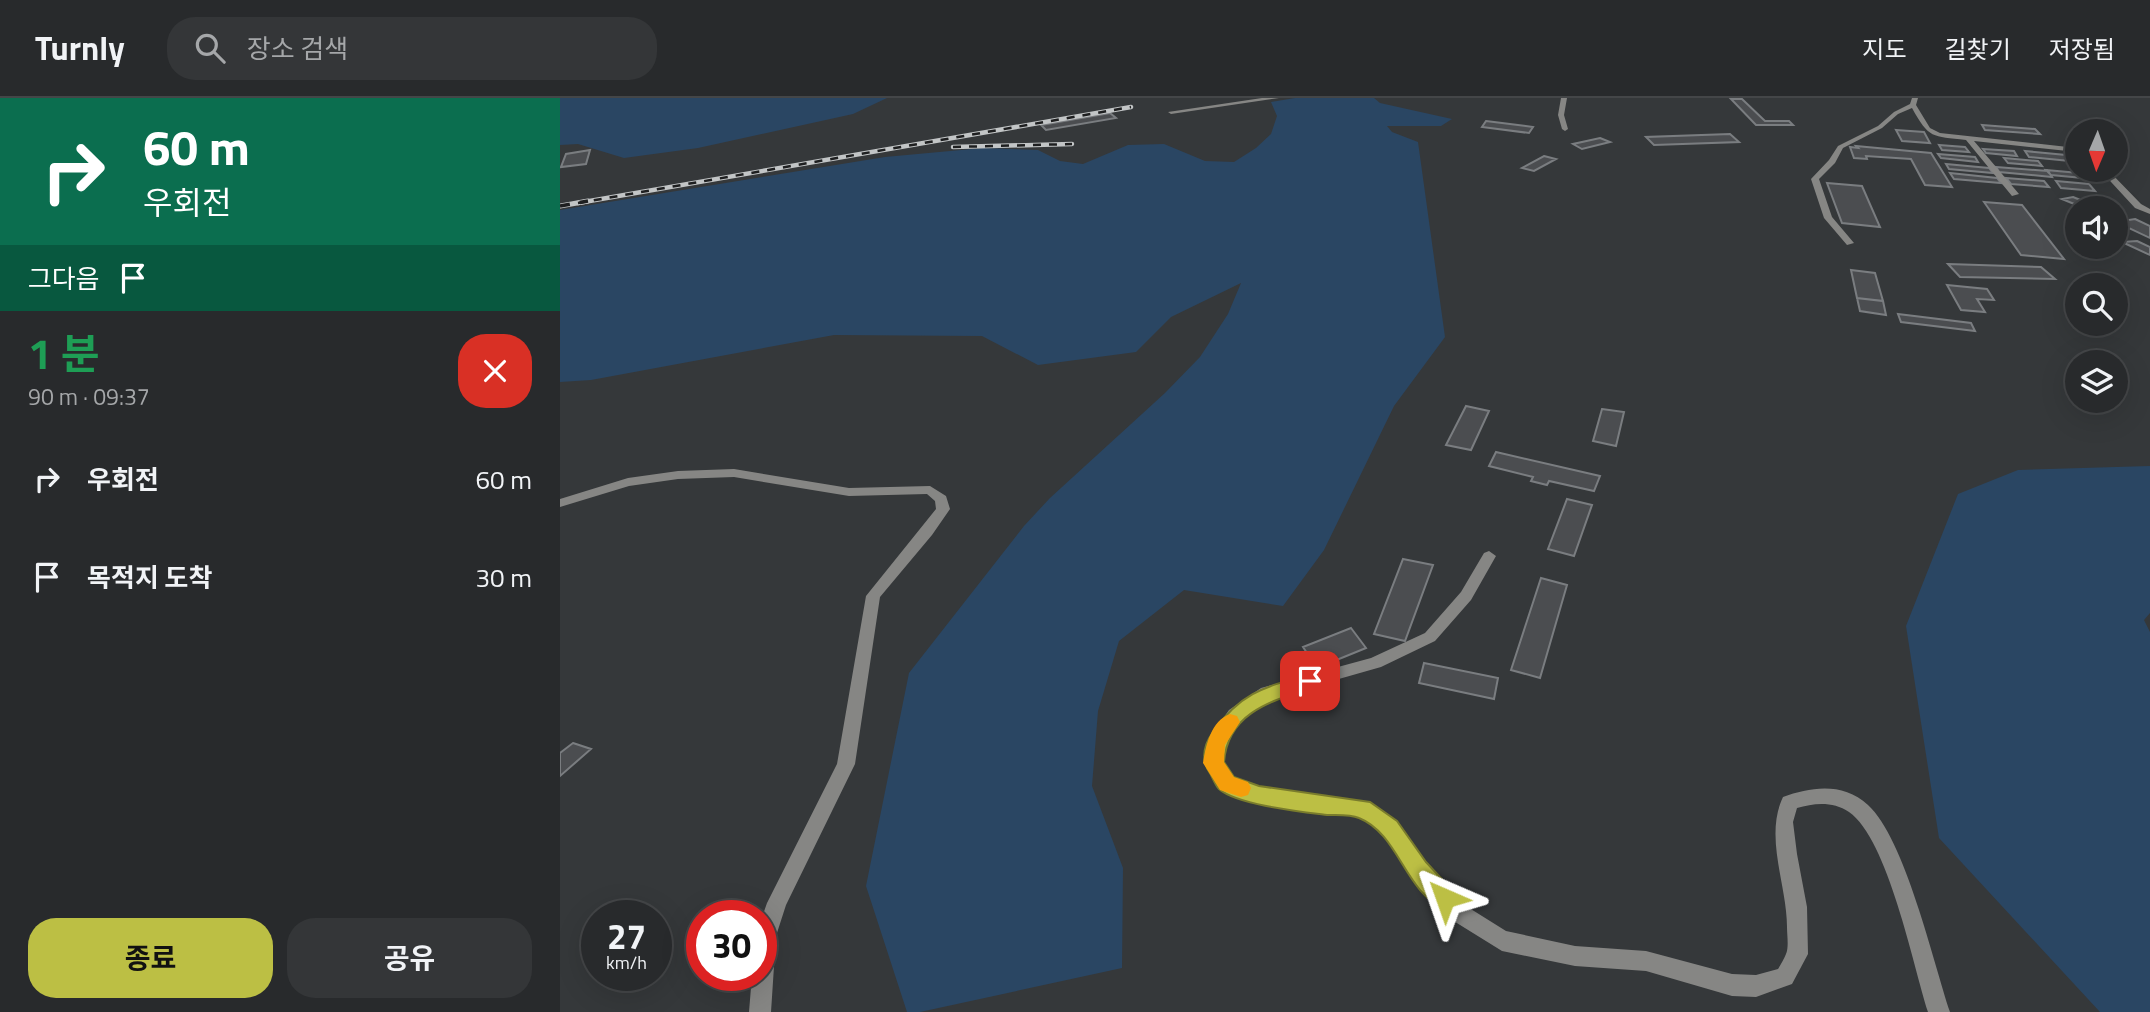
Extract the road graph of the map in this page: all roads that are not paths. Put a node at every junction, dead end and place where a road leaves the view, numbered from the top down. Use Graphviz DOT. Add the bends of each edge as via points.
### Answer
graph roads {
  1 [pos="1276,98"];
  2 [pos="1564,98"];
  3 [pos="1914,102"];
  4 [pos="1171,112"];
  5 [pos="1565,129"];
  6 [pos="1969,139"];
  7 [pos="2065,149"];
  8 [pos="2115,182"];
  9 [pos="2015,194"];
  10 [pos="2150,212"];
  11 [pos="1850,243"];
  12 [pos="560,503"];
  13 [pos="1489,556"];
  14 [pos="760,1012"];
  15 [pos="1939,1012"];
  1 -- 4 [label="street"];
  2 -- 5 [label="street" via="1561,115"];
  3 -- 6 [label="street" via="1932,133"];
  3 -- 11 [label="street" via="1880,127 1839,147 1815,179 1828,218"];
  6 -- 7 [label="street"];
  6 -- 9 [label="street"];
  8 -- 10 [label="street"];
  12 -- 14 [label="street" via="628,482 734,473 849,492 930,490 941,499 943,509 933,526 873,596 846,764 777,903 766,936"];
  13 -- 15 [label="street" via="1466,596 1430,637 1375,663 1267,694 1235,715 1216,743 1213,763 1227,783 1272,798 1363,809 1390,827 1418,869 1459,913 1502,941 1574,956 1646,961 1732,985 1756,986 1785,977 1798,954 1797,907 1784,822 1789,803 1821,793 1840,798 1863,812 1879,836"];
}
